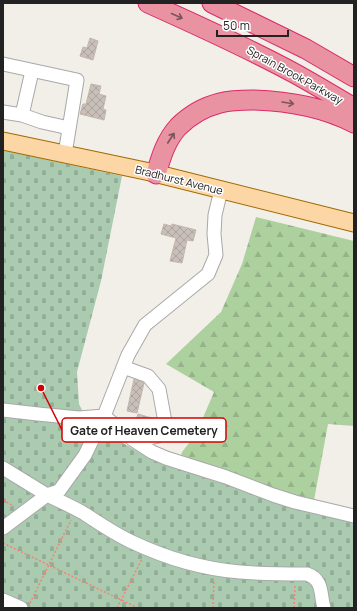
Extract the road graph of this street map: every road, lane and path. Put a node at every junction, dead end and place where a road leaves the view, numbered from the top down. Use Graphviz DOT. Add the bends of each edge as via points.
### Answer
graph roads {
  1 [pos="148,3"];
  2 [pos="212,3"];
  3 [pos="306,49"];
  4 [pos="3,64"];
  5 [pos="354,68"];
  6 [pos="32,71"];
  7 [pos="354,77"];
  8 [pos="354,108"];
  9 [pos="3,112"];
  10 [pos="22,115"];
  11 [pos="354,123"];
  12 [pos="69,128"];
  13 [pos="3,141"];
  14 [pos="65,154"];
  15 [pos="156,174"];
  16 [pos="221,190"];
  17 [pos="354,223"];
  18 [pos="123,367"];
  19 [pos="3,410"];
  20 [pos="104,416"];
  21 [pos="126,434"];
  22 [pos="3,468"];
  23 [pos="47,495"];
  24 [pos="76,509"];
  25 [pos="354,516"];
  26 [pos="3,528"];
  27 [pos="3,543"];
  28 [pos="147,549"];
  29 [pos="49,565"];
  30 [pos="215,568"];
  31 [pos="295,574"];
  32 [pos="3,600"];
  33 [pos="121,600"];
  34 [pos="21,608"];
  35 [pos="28,608"];
  36 [pos="117,608"];
  37 [pos="138,608"];
  38 [pos="212,608"];
  39 [pos="294,608"];
  40 [pos="324,608"];
  1 -- 8 [label="highway, Sprain Brook Parkway, one-way" via="295,73"];
  2 -- 3 [label="highway"];
  3 -- 5 [label="highway"];
  3 -- 7 [label="highway"];
  4 -- 6 [label="lane"];
  6 -- 10 [label="lane"];
  6 -- 12 [label="lane" via="77,80"];
  9 -- 10 [label="lane"];
  10 -- 12 [label="lane"];
  15 -- 11 [label="highway, one-way" via="164,149 177,128 198,112 222,102 248,100 289,103 327,112"];
  12 -- 14 [label="lane"];
  13 -- 14 [label="main road, Bradhurst Avenue"];
  14 -- 15 [label="main road, Bradhurst Avenue"];
  15 -- 16 [label="main road, Bradhurst Avenue"];
  16 -- 17 [label="main road, Bradhurst Avenue"];
  16 -- 18 [label="lane" via="215,215 216,255 208,274 146,326"];
  18 -- 20 [label="lane"];
  18 -- 21 [label="lane" via="148,376 159,389 165,422 158,436 145,439"];
  19 -- 20 [label="lane" via="79,418"];
  20 -- 21 [label="lane"];
  20 -- 23 [label="lane" via="85,455 59,491"];
  21 -- 25 [label="lane" via="152,452 166,458 273,495"];
  22 -- 23 [label="lane"];
  23 -- 24 [label="lane"];
  23 -- 26 [label="lane"];
  24 -- 28 [label="lane" via="114,533"];
  24 -- 29 [label="path"];
  27 -- 29 [label="path"];
  28 -- 30 [label="lane" via="180,561"];
  28 -- 33 [label="path"];
  29 -- 33 [label="path"];
  29 -- 35 [label="path"];
  30 -- 31 [label="lane" via="239,572"];
  30 -- 38 [label="path"];
  31 -- 39 [label="path"];
  31 -- 40 [label="lane" via="307,574 318,581"];
  32 -- 34 [label="lane"];
  33 -- 36 [label="path"];
  33 -- 37 [label="path"];
}
